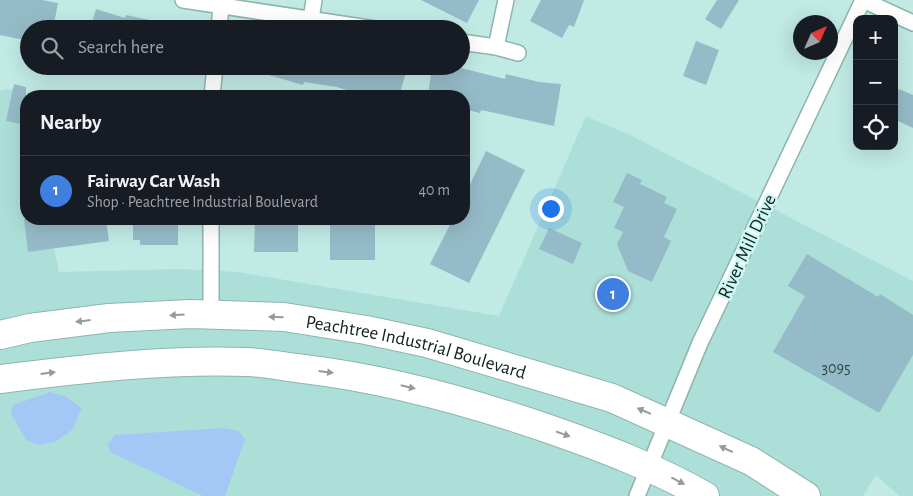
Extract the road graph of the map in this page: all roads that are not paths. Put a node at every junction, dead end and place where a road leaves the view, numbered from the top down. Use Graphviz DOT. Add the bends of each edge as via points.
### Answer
graph roads {
  1 [pos="183,0"];
  2 [pos="314,0"];
  3 [pos="506,0"];
  4 [pos="863,0"];
  5 [pos="221,6"];
  6 [pos="311,19"];
  7 [pos="220,20"];
  8 [pos="317,20"];
  9 [pos="913,24"];
  10 [pos="470,43"];
  11 [pos="496,47"];
  12 [pos="518,54"];
  13 [pos="214,75"];
  14 [pos="213,90"];
  15 [pos="211,225"];
  16 [pos="211,316"];
  17 [pos="0,335"];
  18 [pos="0,379"];
  19 [pos="669,422"];
  20 [pos="650,468"];
  21 [pos="637,496"];
  22 [pos="705,496"];
  23 [pos="806,496"];
  1 -- 5 [label="street"];
  2 -- 6 [label="street"];
  3 -- 11 [label="street"];
  4 -- 9 [label="street"];
  4 -- 19 [label="street, River Mill Drive" via="700,342"];
  5 -- 6 [label="street"];
  5 -- 7 [label="street"];
  6 -- 8 [label="street"];
  10 -- 11 [label="street"];
  11 -- 12 [label="street"];
  13 -- 14 [label="street"];
  15 -- 16 [label="street"];
  16 -- 17 [label="highway, Peachtree Industrial Boulevard, one-way" via="109,318"];
  19 -- 16 [label="highway, Peachtree Industrial Boulevard, one-way" via="612,398 427,343 284,317"];
  18 -- 20 [label="highway, one-way" via="114,365 249,362 360,376 439,394 509,416"];
  19 -- 20 [label="street, River Mill Drive"];
  23 -- 19 [label="highway, Peachtree Industrial Boulevard, one-way" via="751,460"];
  20 -- 21 [label="street, River Mill Drive"];
  20 -- 22 [label="highway, one-way"];
}
